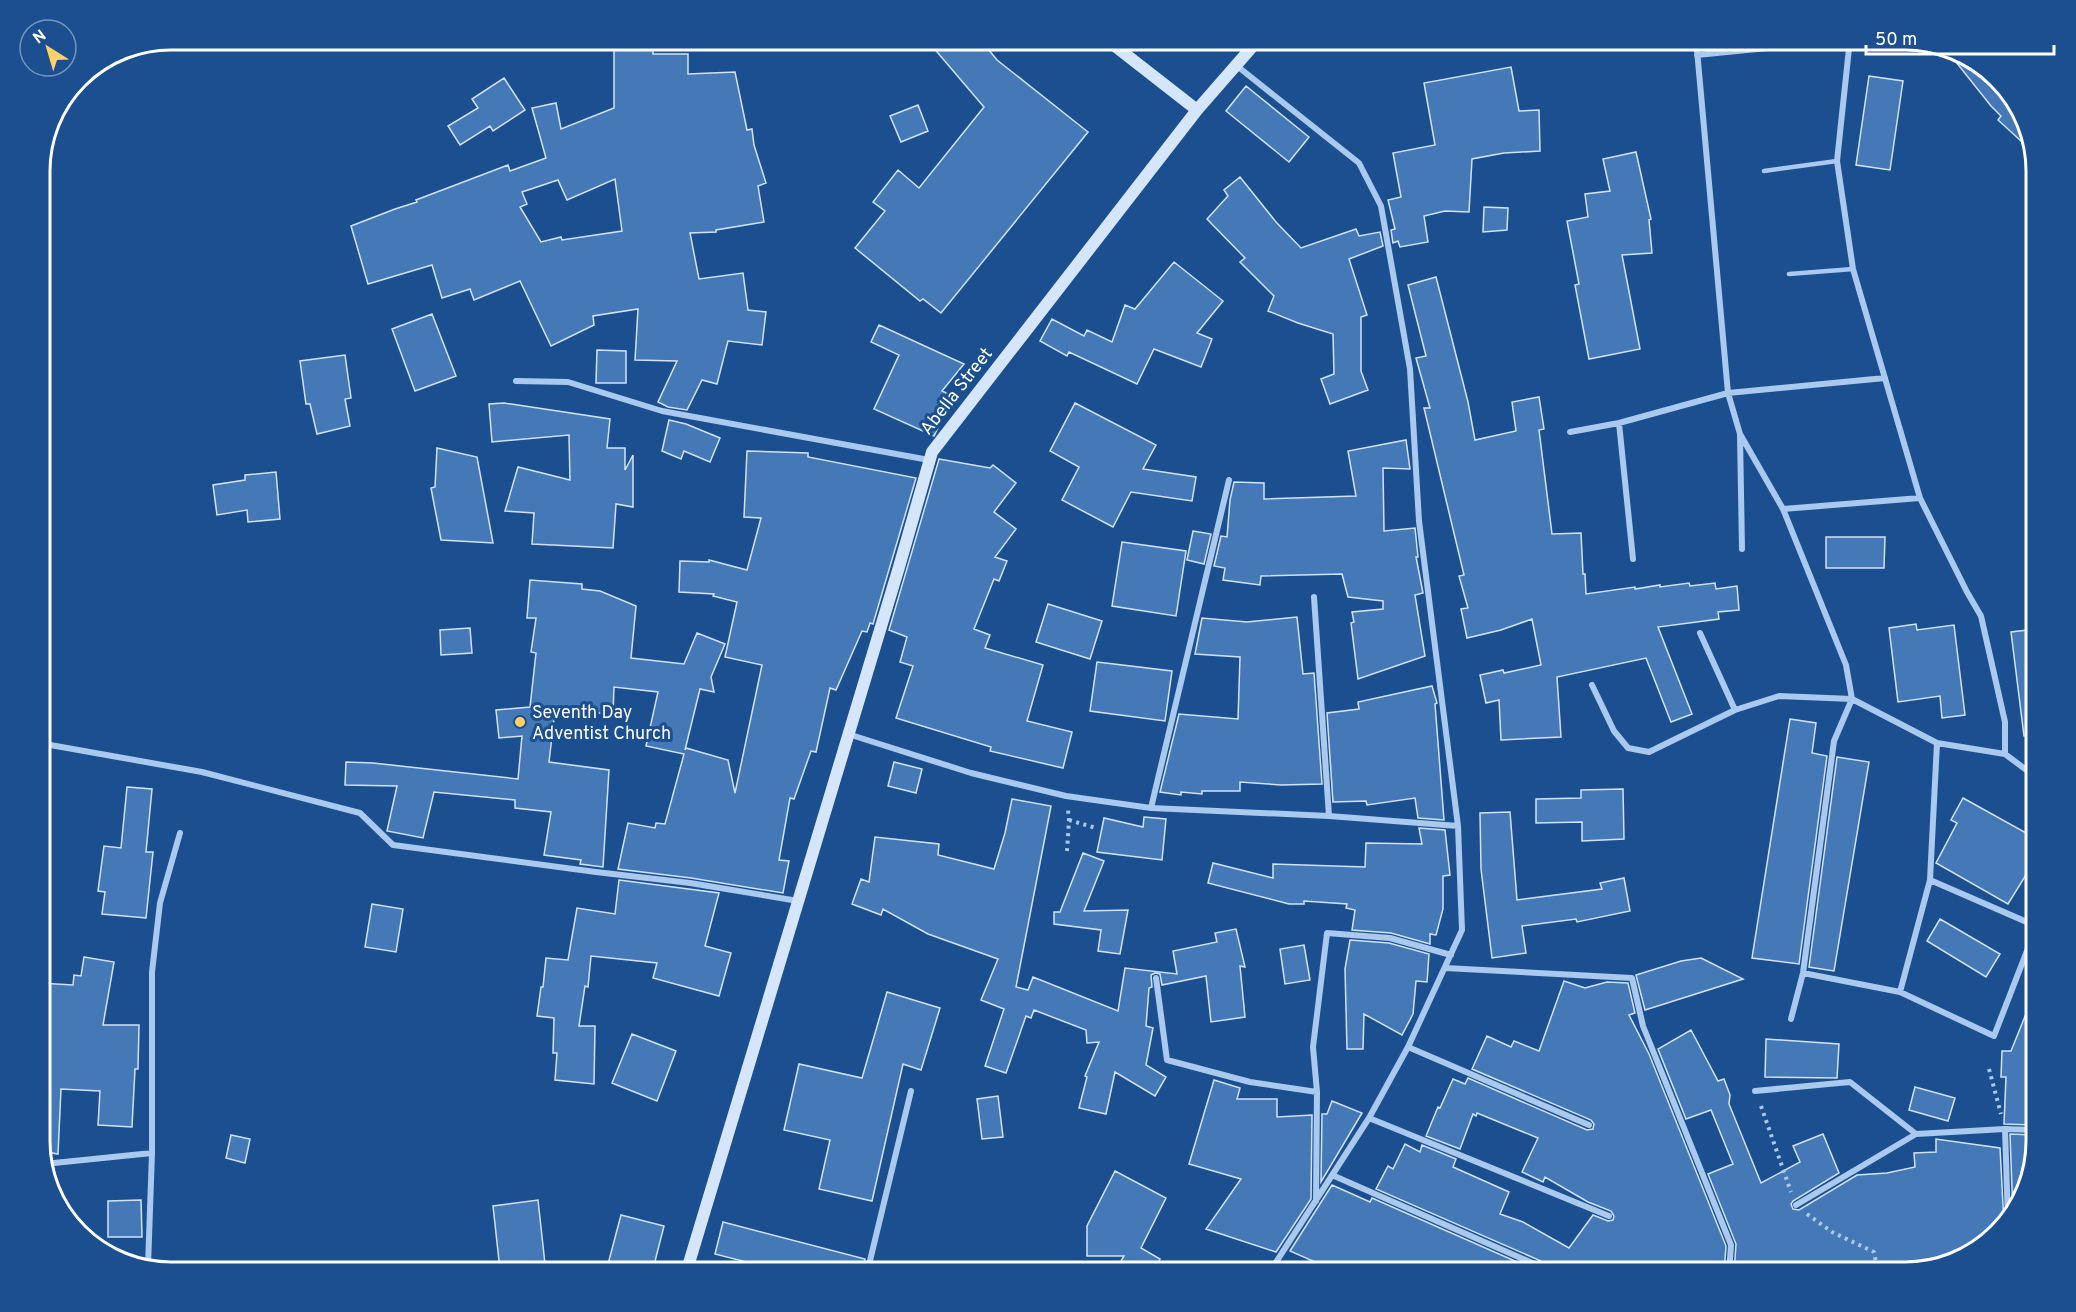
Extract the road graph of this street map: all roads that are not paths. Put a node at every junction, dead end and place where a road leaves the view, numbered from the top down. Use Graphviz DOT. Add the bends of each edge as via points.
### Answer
graph roads {
  1 [pos="1120,50"];
  2 [pos="1250,50"];
  3 [pos="1697,50"];
  4 [pos="1745,50"];
  5 [pos="1849,50"];
  6 [pos="1697,55"];
  7 [pos="1237,66"];
  8 [pos="1197,110"];
  9 [pos="1837,161"];
  10 [pos="1764,171"];
  11 [pos="1853,269"];
  12 [pos="1789,274"];
  13 [pos="1885,378"];
  14 [pos="516,381"];
  15 [pos="1728,393"];
  16 [pos="1619,423"];
  17 [pos="1570,432"];
  18 [pos="1740,434"];
  19 [pos="930,460"];
  20 [pos="1229,480"];
  21 [pos="1920,498"];
  22 [pos="1783,508"];
  23 [pos="1742,549"];
  24 [pos="1633,559"];
  25 [pos="1314,597"];
  26 [pos="1700,633"];
  27 [pos="1592,685"];
  28 [pos="1852,699"];
  29 [pos="1735,710"];
  30 [pos="848,734"];
  31 [pos="1937,743"];
  32 [pos="50,745"];
  33 [pos="2005,754"];
  34 [pos="2026,770"];
  35 [pos="1151,808"];
  36 [pos="1329,816"];
  37 [pos="1458,826"];
  38 [pos="180,833"];
  39 [pos="1930,880"];
  40 [pos="798,901"];
  41 [pos="2026,920"];
  42 [pos="2026,953"];
  43 [pos="1451,955"];
  44 [pos="1445,968"];
  45 [pos="1803,973"];
  46 [pos="1156,978"];
  47 [pos="1900,992"];
  48 [pos="1791,1019"];
  49 [pos="1408,1047"];
  50 [pos="911,1091"];
  51 [pos="1755,1091"];
  52 [pos="1317,1092"];
  53 [pos="1369,1118"];
  54 [pos="1589,1125"];
  55 [pos="2005,1129"];
  56 [pos="2026,1130"];
  57 [pos="1916,1134"];
  58 [pos="152,1153"];
  59 [pos="52,1163"];
  60 [pos="1332,1175"];
  61 [pos="1316,1202"];
  62 [pos="1796,1205"];
  63 [pos="2008,1205"];
  64 [pos="1609,1216"];
  65 [pos="148,1260"];
  66 [pos="689,1262"];
  67 [pos="870,1262"];
  68 [pos="1276,1262"];
  69 [pos="1530,1262"];
  70 [pos="1730,1262"];
  1 -- 8 [label="street"];
  2 -- 7 [label="street, Abella Street"];
  3 -- 6 [label="street"];
  4 -- 6 [label="street"];
  5 -- 9 [label="street"];
  6 -- 15 [label="street"];
  7 -- 8 [label="street, Abella Street"];
  7 -- 37 [label="street" via="1359,163 1381,206 1410,369 1419,521"];
  8 -- 19 [label="street, Abella Street" via="932,452"];
  9 -- 10 [label="lane"];
  9 -- 11 [label="street"];
  11 -- 12 [label="lane"];
  11 -- 13 [label="street"];
  13 -- 15 [label="street"];
  13 -- 21 [label="street"];
  14 -- 19 [label="street" via="568,382 662,411"];
  15 -- 16 [label="street"];
  15 -- 18 [label="street"];
  16 -- 17 [label="street"];
  16 -- 24 [label="street"];
  18 -- 22 [label="street"];
  18 -- 23 [label="street"];
  19 -- 30 [label="street, Abella Street"];
  20 -- 35 [label="street"];
  21 -- 22 [label="street"];
  21 -- 33 [label="street" via="1981,616 2005,722"];
  22 -- 28 [label="street" via="1846,665"];
  25 -- 36 [label="street"];
  26 -- 29 [label="street"];
  27 -- 29 [label="street" via="1614,730 1628,748 1649,752"];
  28 -- 29 [label="street" via="1779,696"];
  28 -- 31 [label="street"];
  28 -- 45 [label="street" via="1834,741"];
  30 -- 35 [label="street" via="972,773 1066,796"];
  30 -- 40 [label="street, Abella Street"];
  31 -- 33 [label="street"];
  31 -- 39 [label="street"];
  32 -- 40 [label="street" via="202,772 360,813 393,844"];
  33 -- 34 [label="street"];
  35 -- 36 [label="street"];
  36 -- 37 [label="street"];
  37 -- 43 [label="street" via="1462,930"];
  38 -- 58 [label="street" via="160,903 152,972"];
  39 -- 41 [label="street"];
  39 -- 47 [label="street"];
  40 -- 66 [label="street, Abella Street"];
  42 -- 47 [label="street" via="1994,1036"];
  43 -- 44 [label="street"];
  43 -- 52 [label="street" via="1390,938 1327,933 1313,1047"];
  44 -- 49 [label="street"];
  44 -- 70 [label="street" via="1632,978 1642,1026 1731,1245"];
  45 -- 47 [label="street"];
  45 -- 48 [label="street"];
  46 -- 52 [label="street" via="1167,1060 1250,1082"];
  49 -- 53 [label="street"];
  49 -- 54 [label="street"];
  50 -- 67 [label="street"];
  51 -- 57 [label="street" via="1850,1082"];
  52 -- 61 [label="street"];
  53 -- 60 [label="street"];
  53 -- 64 [label="street"];
  55 -- 56 [label="street"];
  55 -- 57 [label="street"];
  55 -- 63 [label="street"];
  57 -- 62 [label="street"];
  58 -- 59 [label="street"];
  58 -- 65 [label="street"];
  60 -- 61 [label="street"];
  60 -- 69 [label="street"];
  61 -- 68 [label="street"];
}
